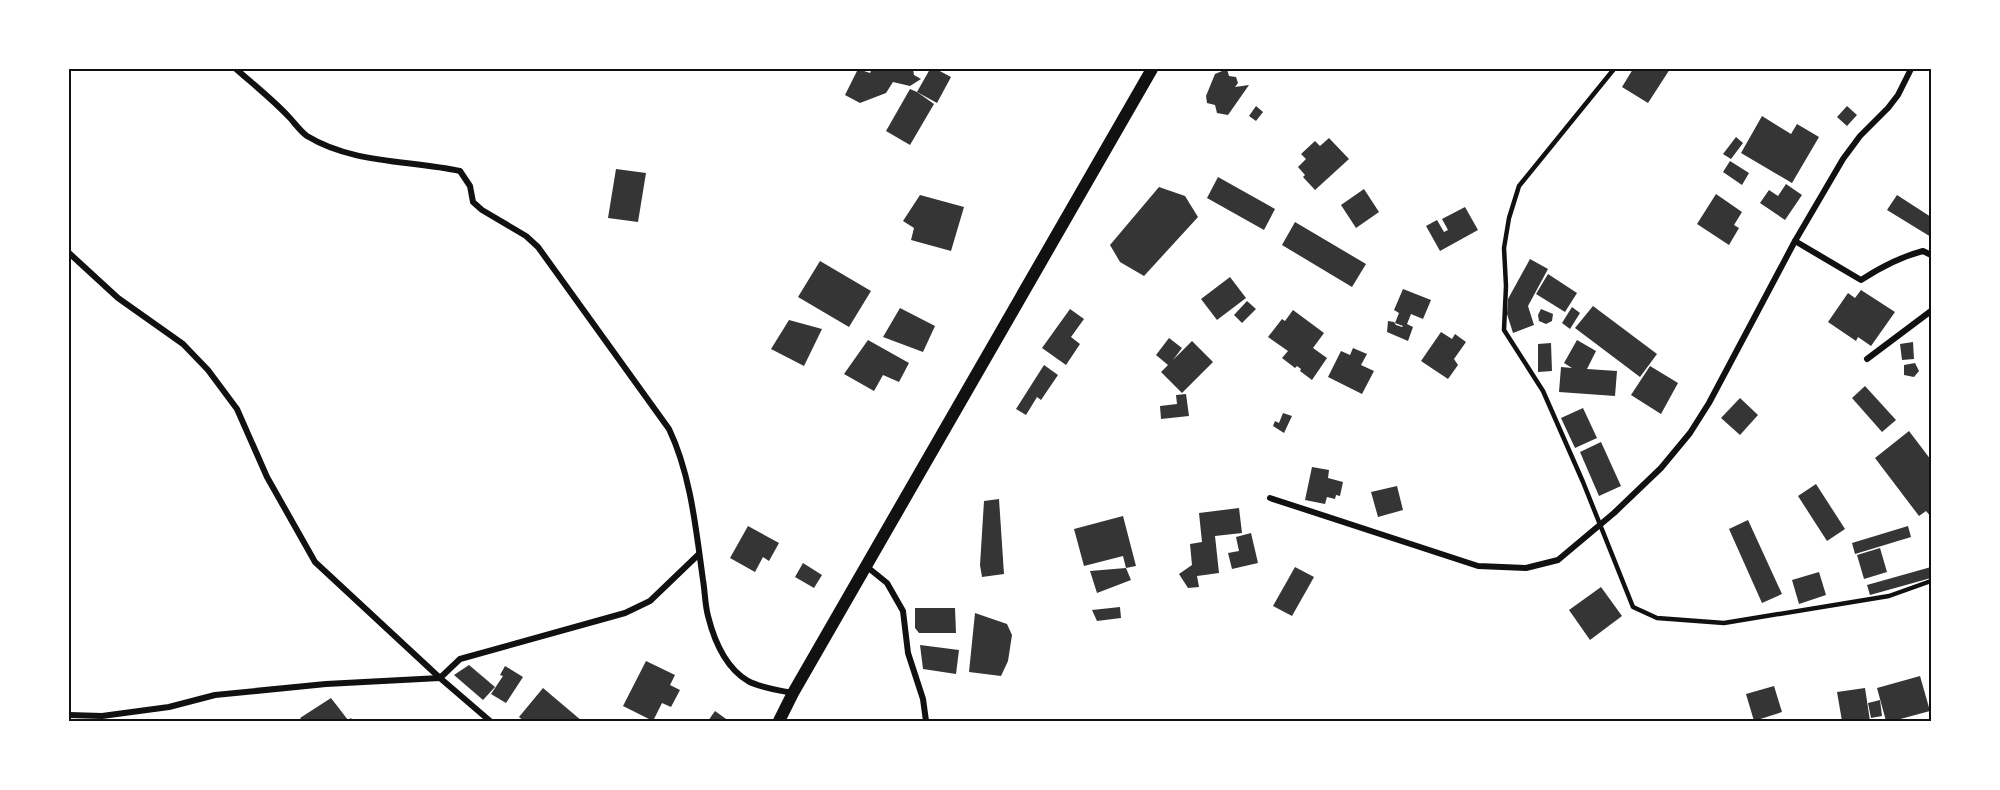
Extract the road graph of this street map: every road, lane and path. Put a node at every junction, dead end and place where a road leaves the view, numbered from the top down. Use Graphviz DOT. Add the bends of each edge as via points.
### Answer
graph roads {
  1 [pos="236,69"];
  2 [pos="1152,69"];
  3 [pos="1614,69"];
  4 [pos="1911,69"];
  5 [pos="1795,241"];
  6 [pos="69,253"];
  7 [pos="1931,255"];
  8 [pos="1931,311"];
  9 [pos="1867,359"];
  10 [pos="1270,498"];
  11 [pos="1599,524"];
  12 [pos="699,554"];
  13 [pos="866,566"];
  14 [pos="1931,581"];
  15 [pos="440,678"];
  16 [pos="793,693"];
  17 [pos="69,715"];
  18 [pos="490,721"];
  19 [pos="779,721"];
  20 [pos="926,721"];
  1 -- 12 [label="street" via="314,139 373,160 460,171 470,186 473,202 538,247 669,429 680,451"];
  2 -- 13 [label="main road"];
  3 -- 11 [label="lane" via="1519,186 1504,248 1504,330 1543,391"];
  4 -- 5 [label="street" via="1898,95 1843,159"];
  5 -- 7 [label="street" via="1861,280 1907,255 1923,251"];
  5 -- 11 [label="street" via="1690,433 1661,468"];
  6 -- 15 [label="street" via="118,298 183,344 208,370 237,409 267,477 315,562"];
  8 -- 9 [label="street"];
  10 -- 11 [label="street" via="1478,566 1526,568 1558,560"];
  11 -- 14 [label="lane" via="1633,607 1657,618 1724,623 1889,596"];
  12 -- 15 [label="street" via="650,601 625,613 460,659"];
  12 -- 16 [label="street" via="708,615 725,658 749,681"];
  13 -- 16 [label="main road"];
  13 -- 20 [label="street" via="887,583 903,611 908,653"];
  15 -- 17 [label="street" via="215,695 169,707 102,716"];
  15 -- 18 [label="street"];
  16 -- 19 [label="main road"];
}
